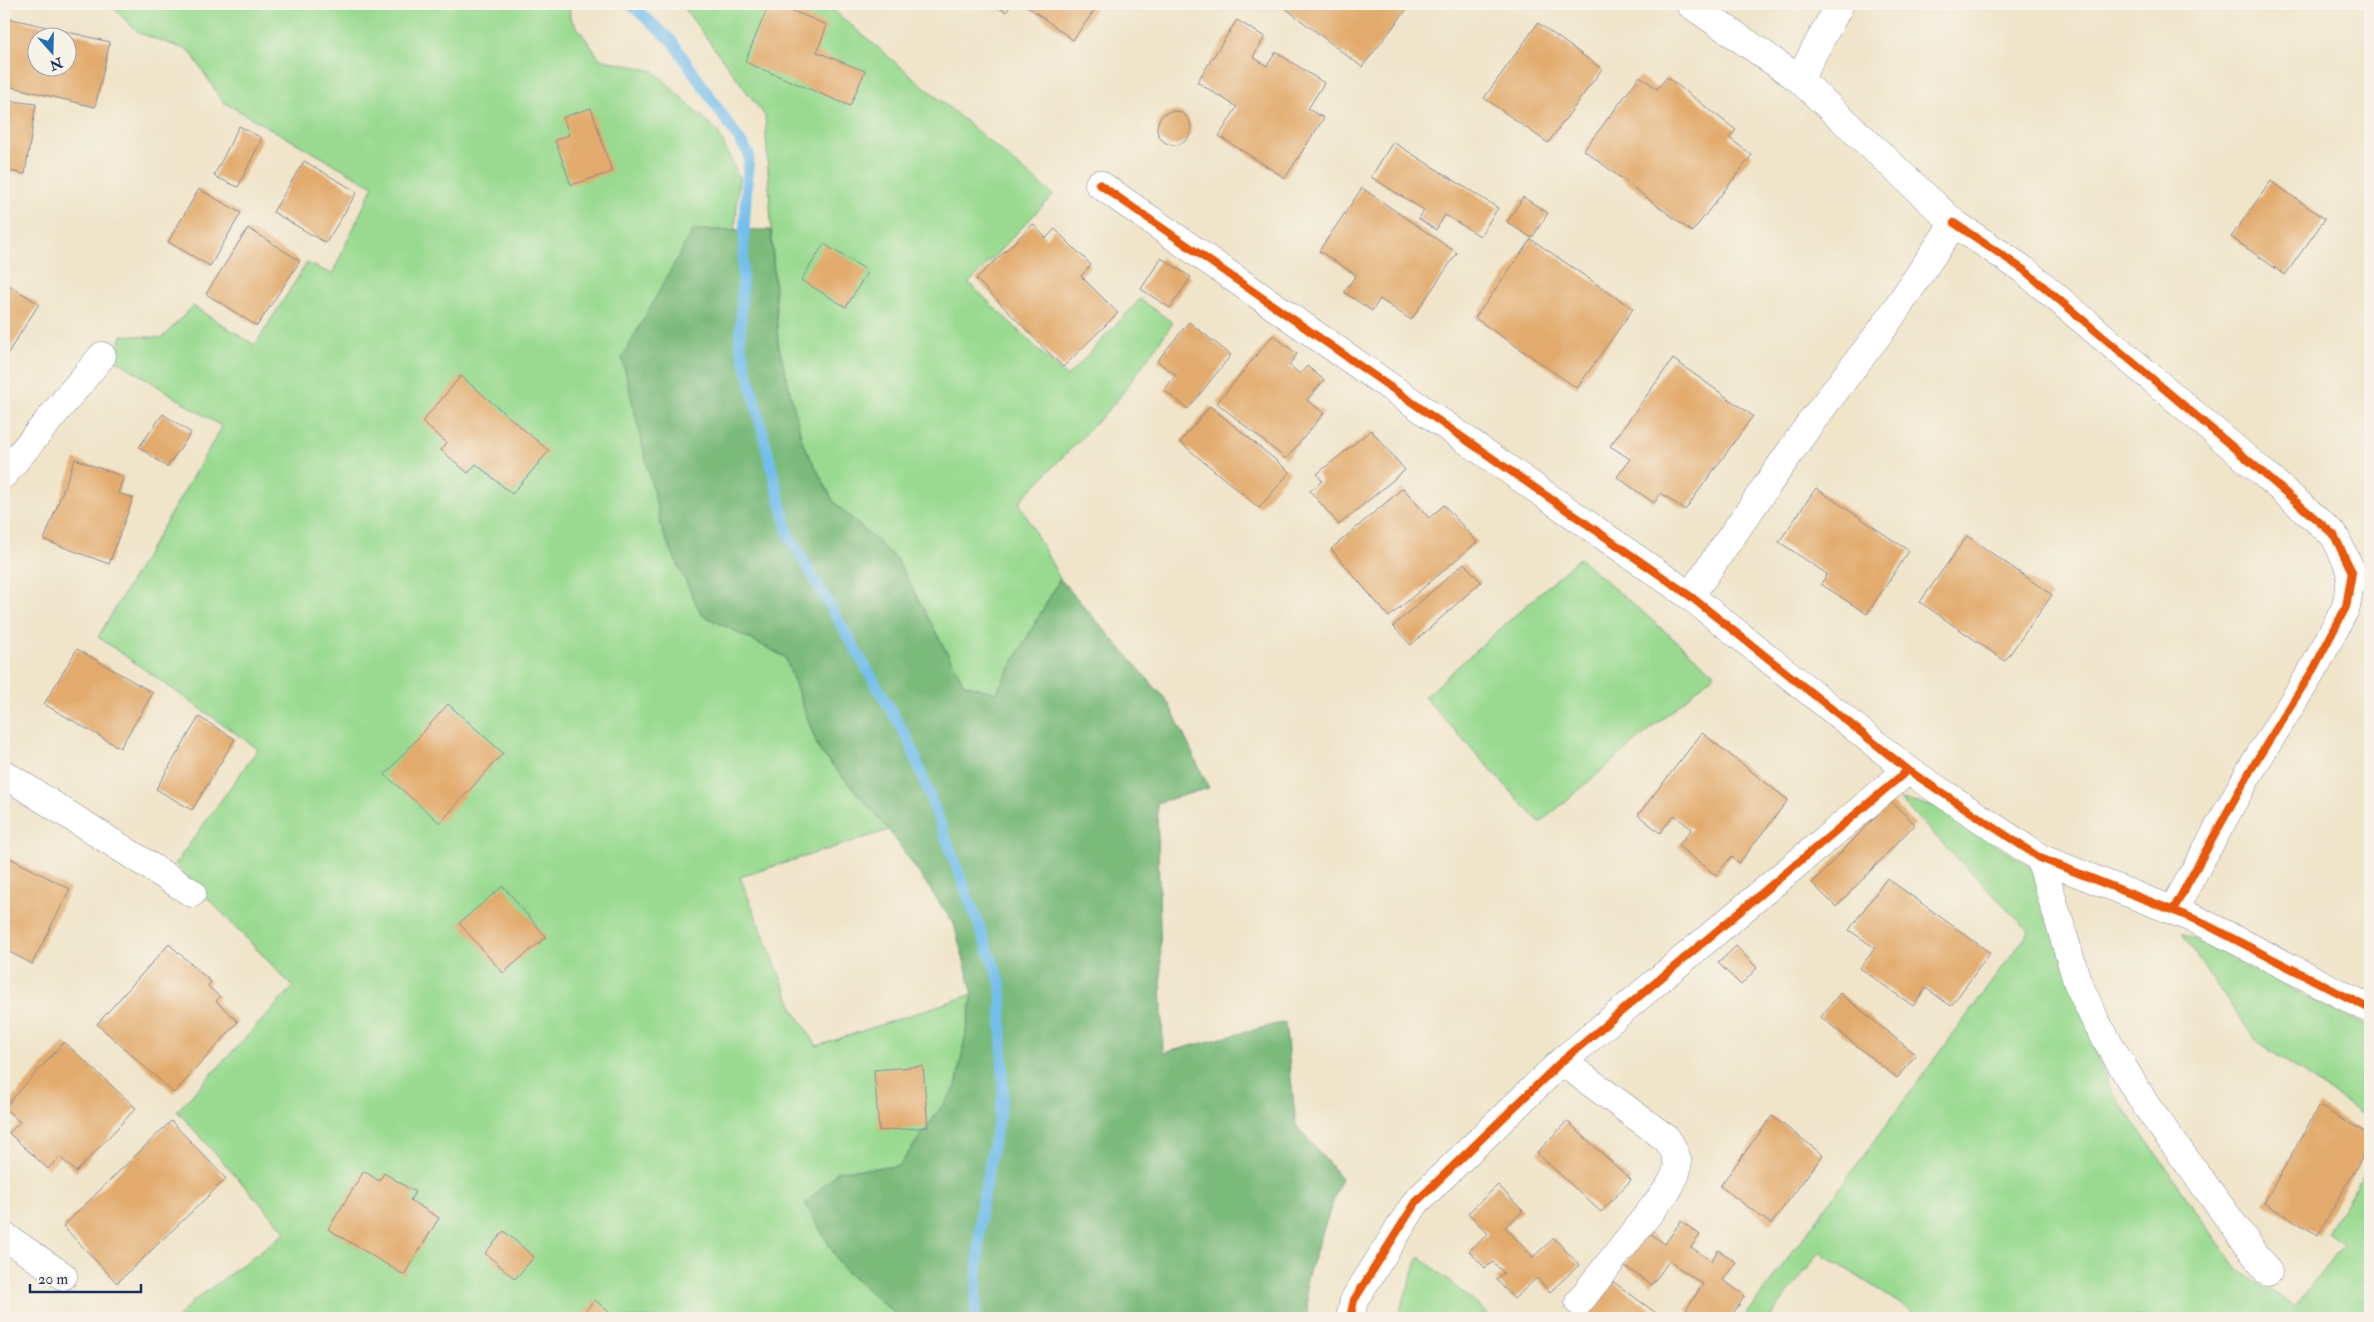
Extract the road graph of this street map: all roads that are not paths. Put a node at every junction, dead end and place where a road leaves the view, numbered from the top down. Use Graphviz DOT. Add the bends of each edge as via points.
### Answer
graph roads {
  1 [pos="1690,4"];
  2 [pos="1840,4"];
  3 [pos="1799,78"];
  4 [pos="1099,184"];
  5 [pos="1954,223"];
  6 [pos="102,356"];
  7 [pos="4,474"];
  8 [pos="1690,596"];
  9 [pos="1908,770"];
  10 [pos="4,774"];
  11 [pos="2040,858"];
  12 [pos="192,893"];
  13 [pos="2173,910"];
  14 [pos="2370,1009"];
  15 [pos="1562,1062"];
  16 [pos="4,1236"];
  17 [pos="2268,1272"];
  18 [pos="63,1276"];
  19 [pos="1579,1302"];
  20 [pos="1350,1318"];
  1 -- 3 [label="street"];
  2 -- 3 [label="street"];
  3 -- 5 [label="street"];
  4 -- 8 [label="street"];
  5 -- 8 [label="street" via="1884,327 1811,422"];
  5 -- 13 [label="street" via="2024,270 2334,535 2352,572 2342,616 2250,771"];
  6 -- 7 [label="street"];
  8 -- 9 [label="street"];
  9 -- 11 [label="street"];
  9 -- 15 [label="street"];
  10 -- 12 [label="street"];
  11 -- 13 [label="street"];
  11 -- 17 [label="street" via="2077,981 2096,1022 2145,1104"];
  13 -- 14 [label="street"];
  15 -- 19 [label="street" via="1668,1139 1677,1154 1678,1172 1668,1189"];
  15 -- 20 [label="street" via="1416,1202 1354,1300"];
  16 -- 18 [label="street"];
}
